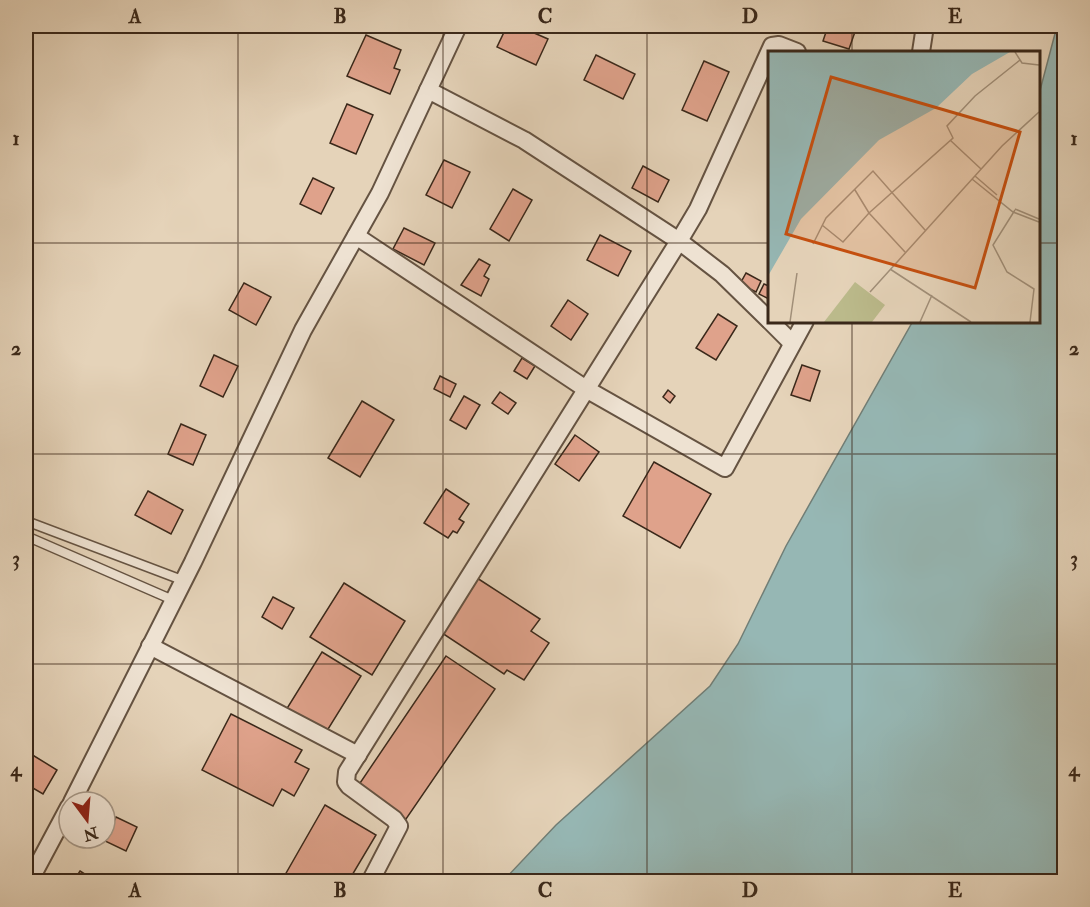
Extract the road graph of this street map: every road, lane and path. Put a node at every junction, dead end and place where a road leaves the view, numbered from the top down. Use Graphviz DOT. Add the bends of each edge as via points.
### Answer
graph roads {
  1 [pos="458,26"];
  2 [pos="925,26"];
  3 [pos="770,51"];
  4 [pos="794,51"];
  5 [pos="921,51"];
  6 [pos="768,55"];
  7 [pos="428,90"];
  8 [pos="356,236"];
  9 [pos="680,241"];
  10 [pos="768,318"];
  11 [pos="772,322"];
  12 [pos="804,322"];
  13 [pos="792,343"];
  14 [pos="586,389"];
  15 [pos="26,520"];
  16 [pos="26,536"];
  17 [pos="182,580"];
  18 [pos="172,600"];
  19 [pos="150,646"];
  20 [pos="358,755"];
  21 [pos="78,790"];
  22 [pos="57,830"];
  23 [pos="29,882"];
  24 [pos="370,882"];
  1 -- 7 [label="street"];
  2 -- 5 [label="street"];
  3 -- 4 [label="street" via="779,45"];
  6 -- 9 [label="street"];
  7 -- 8 [label="street"];
  7 -- 9 [label="street" via="524,140"];
  8 -- 14 [label="street"];
  8 -- 17 [label="street" via="303,330"];
  9 -- 10 [label="street"];
  9 -- 14 [label="street"];
  11 -- 13 [label="street"];
  12 -- 13 [label="street"];
  13 -- 14 [label="street" via="725,468"];
  14 -- 20 [label="street"];
  15 -- 17 [label="lane"];
  16 -- 18 [label="lane"];
  17 -- 18 [label="street"];
  18 -- 19 [label="street"];
  19 -- 20 [label="street"];
  19 -- 21 [label="street"];
  20 -- 24 [label="street" via="347,772 346,782 399,826"];
  22 -- 23 [label="street"];
}
